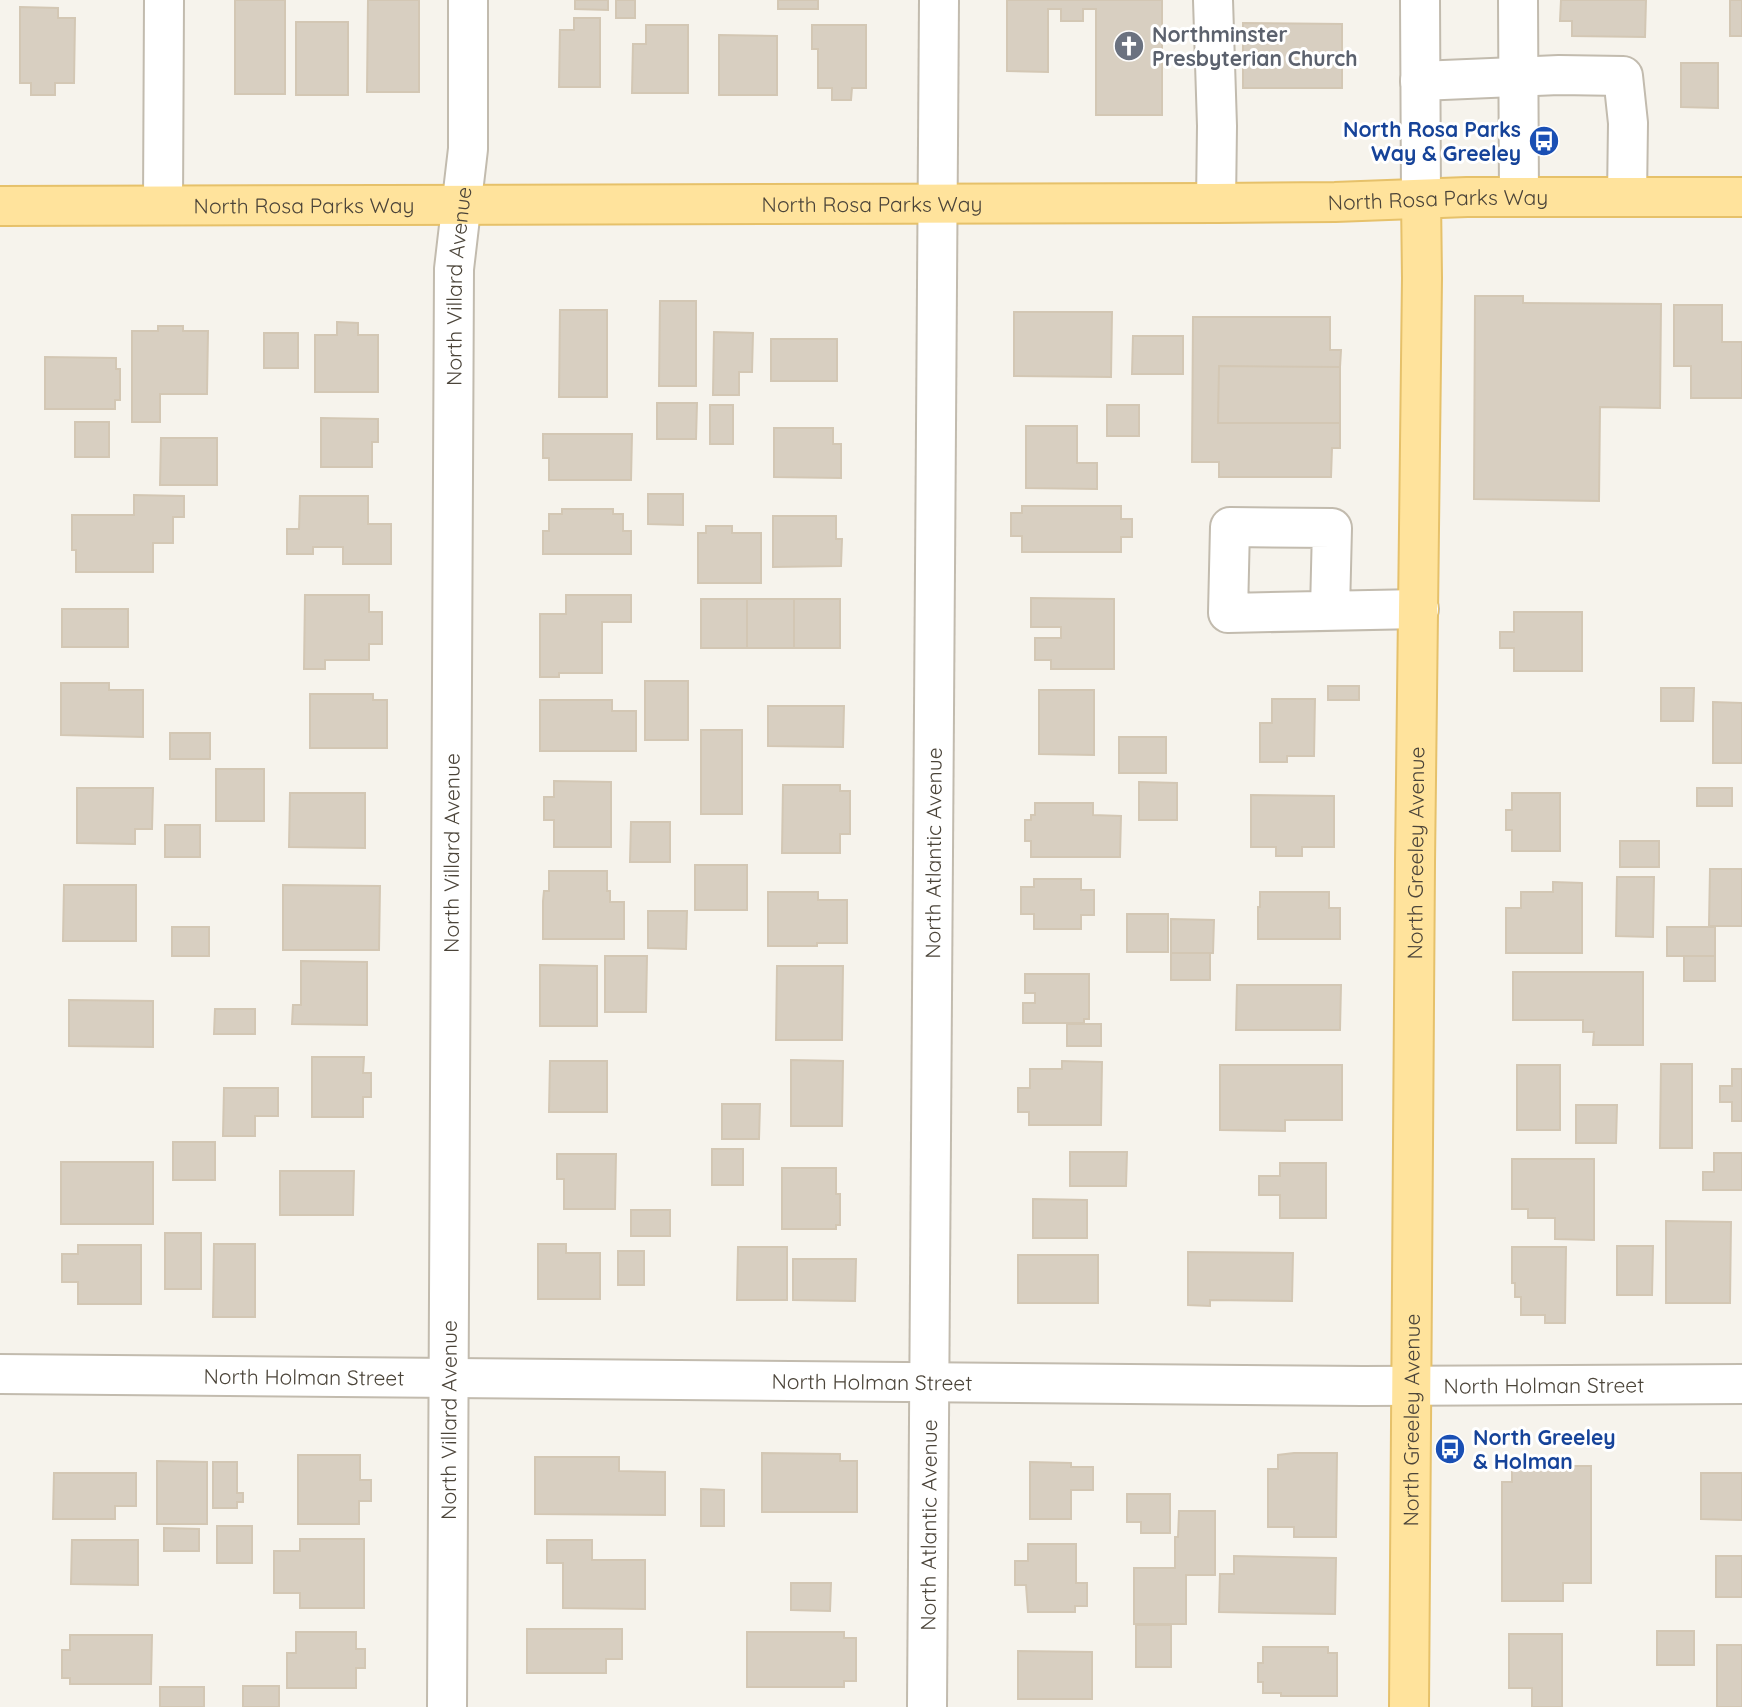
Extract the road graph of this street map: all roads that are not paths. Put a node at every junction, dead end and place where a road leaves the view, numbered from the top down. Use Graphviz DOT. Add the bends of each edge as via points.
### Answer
graph roads {
  1 [pos="163,0"];
  2 [pos="468,0"];
  3 [pos="939,0"];
  4 [pos="1213,0"];
  5 [pos="1420,0"];
  6 [pos="1518,0"];
  7 [pos="1518,78"];
  8 [pos="1420,81"];
  9 [pos="1519,197"];
  10 [pos="1627,197"];
  11 [pos="1742,197"];
  12 [pos="1421,199"];
  13 [pos="938,203"];
  14 [pos="1216,203"];
  15 [pos="163,205"];
  16 [pos="461,205"];
  17 [pos="0,206"];
  18 [pos="1330,610"];
  19 [pos="1419,610"];
  20 [pos="0,1374"];
  21 [pos="450,1378"];
  22 [pos="929,1382"];
  23 [pos="1742,1384"];
  24 [pos="1411,1386"];
  25 [pos="447,1707"];
  26 [pos="927,1707"];
  27 [pos="1409,1707"];
  1 -- 15 [label="street"];
  2 -- 16 [label="street, North Villard Avenue" via="468,149"];
  3 -- 13 [label="street, North Atlantic Avenue"];
  4 -- 14 [label="street"];
  5 -- 8 [label="street, North Greeley Avenue"];
  6 -- 7 [label="street"];
  7 -- 8 [label="street"];
  7 -- 9 [label="street"];
  7 -- 10 [label="street" via="1623,76"];
  8 -- 12 [label="street, North Greeley Avenue"];
  9 -- 10 [label="main road, North Rosa Parks Way"];
  9 -- 12 [label="main road, North Rosa Parks Way"];
  10 -- 11 [label="main road, North Rosa Parks Way"];
  12 -- 14 [label="main road, North Rosa Parks Way"];
  12 -- 19 [label="main road, North Greeley Avenue"];
  13 -- 14 [label="main road, North Rosa Parks Way"];
  13 -- 16 [label="main road, North Rosa Parks Way"];
  13 -- 22 [label="street, North Atlantic Avenue"];
  15 -- 16 [label="main road, North Rosa Parks Way"];
  15 -- 17 [label="main road, North Rosa Parks Way"];
  16 -- 21 [label="street, North Villard Avenue" via="454,269"];
  18 -- 19 [label="street"];
  19 -- 24 [label="main road, North Greeley Avenue"];
  20 -- 21 [label="street, North Holman Street"];
  21 -- 22 [label="street, North Holman Street"];
  21 -- 25 [label="street, North Villard Avenue"];
  22 -- 24 [label="street, North Holman Street"];
  22 -- 26 [label="street, North Atlantic Avenue"];
  23 -- 24 [label="street, North Holman Street"];
  24 -- 27 [label="main road, North Greeley Avenue"];
}
